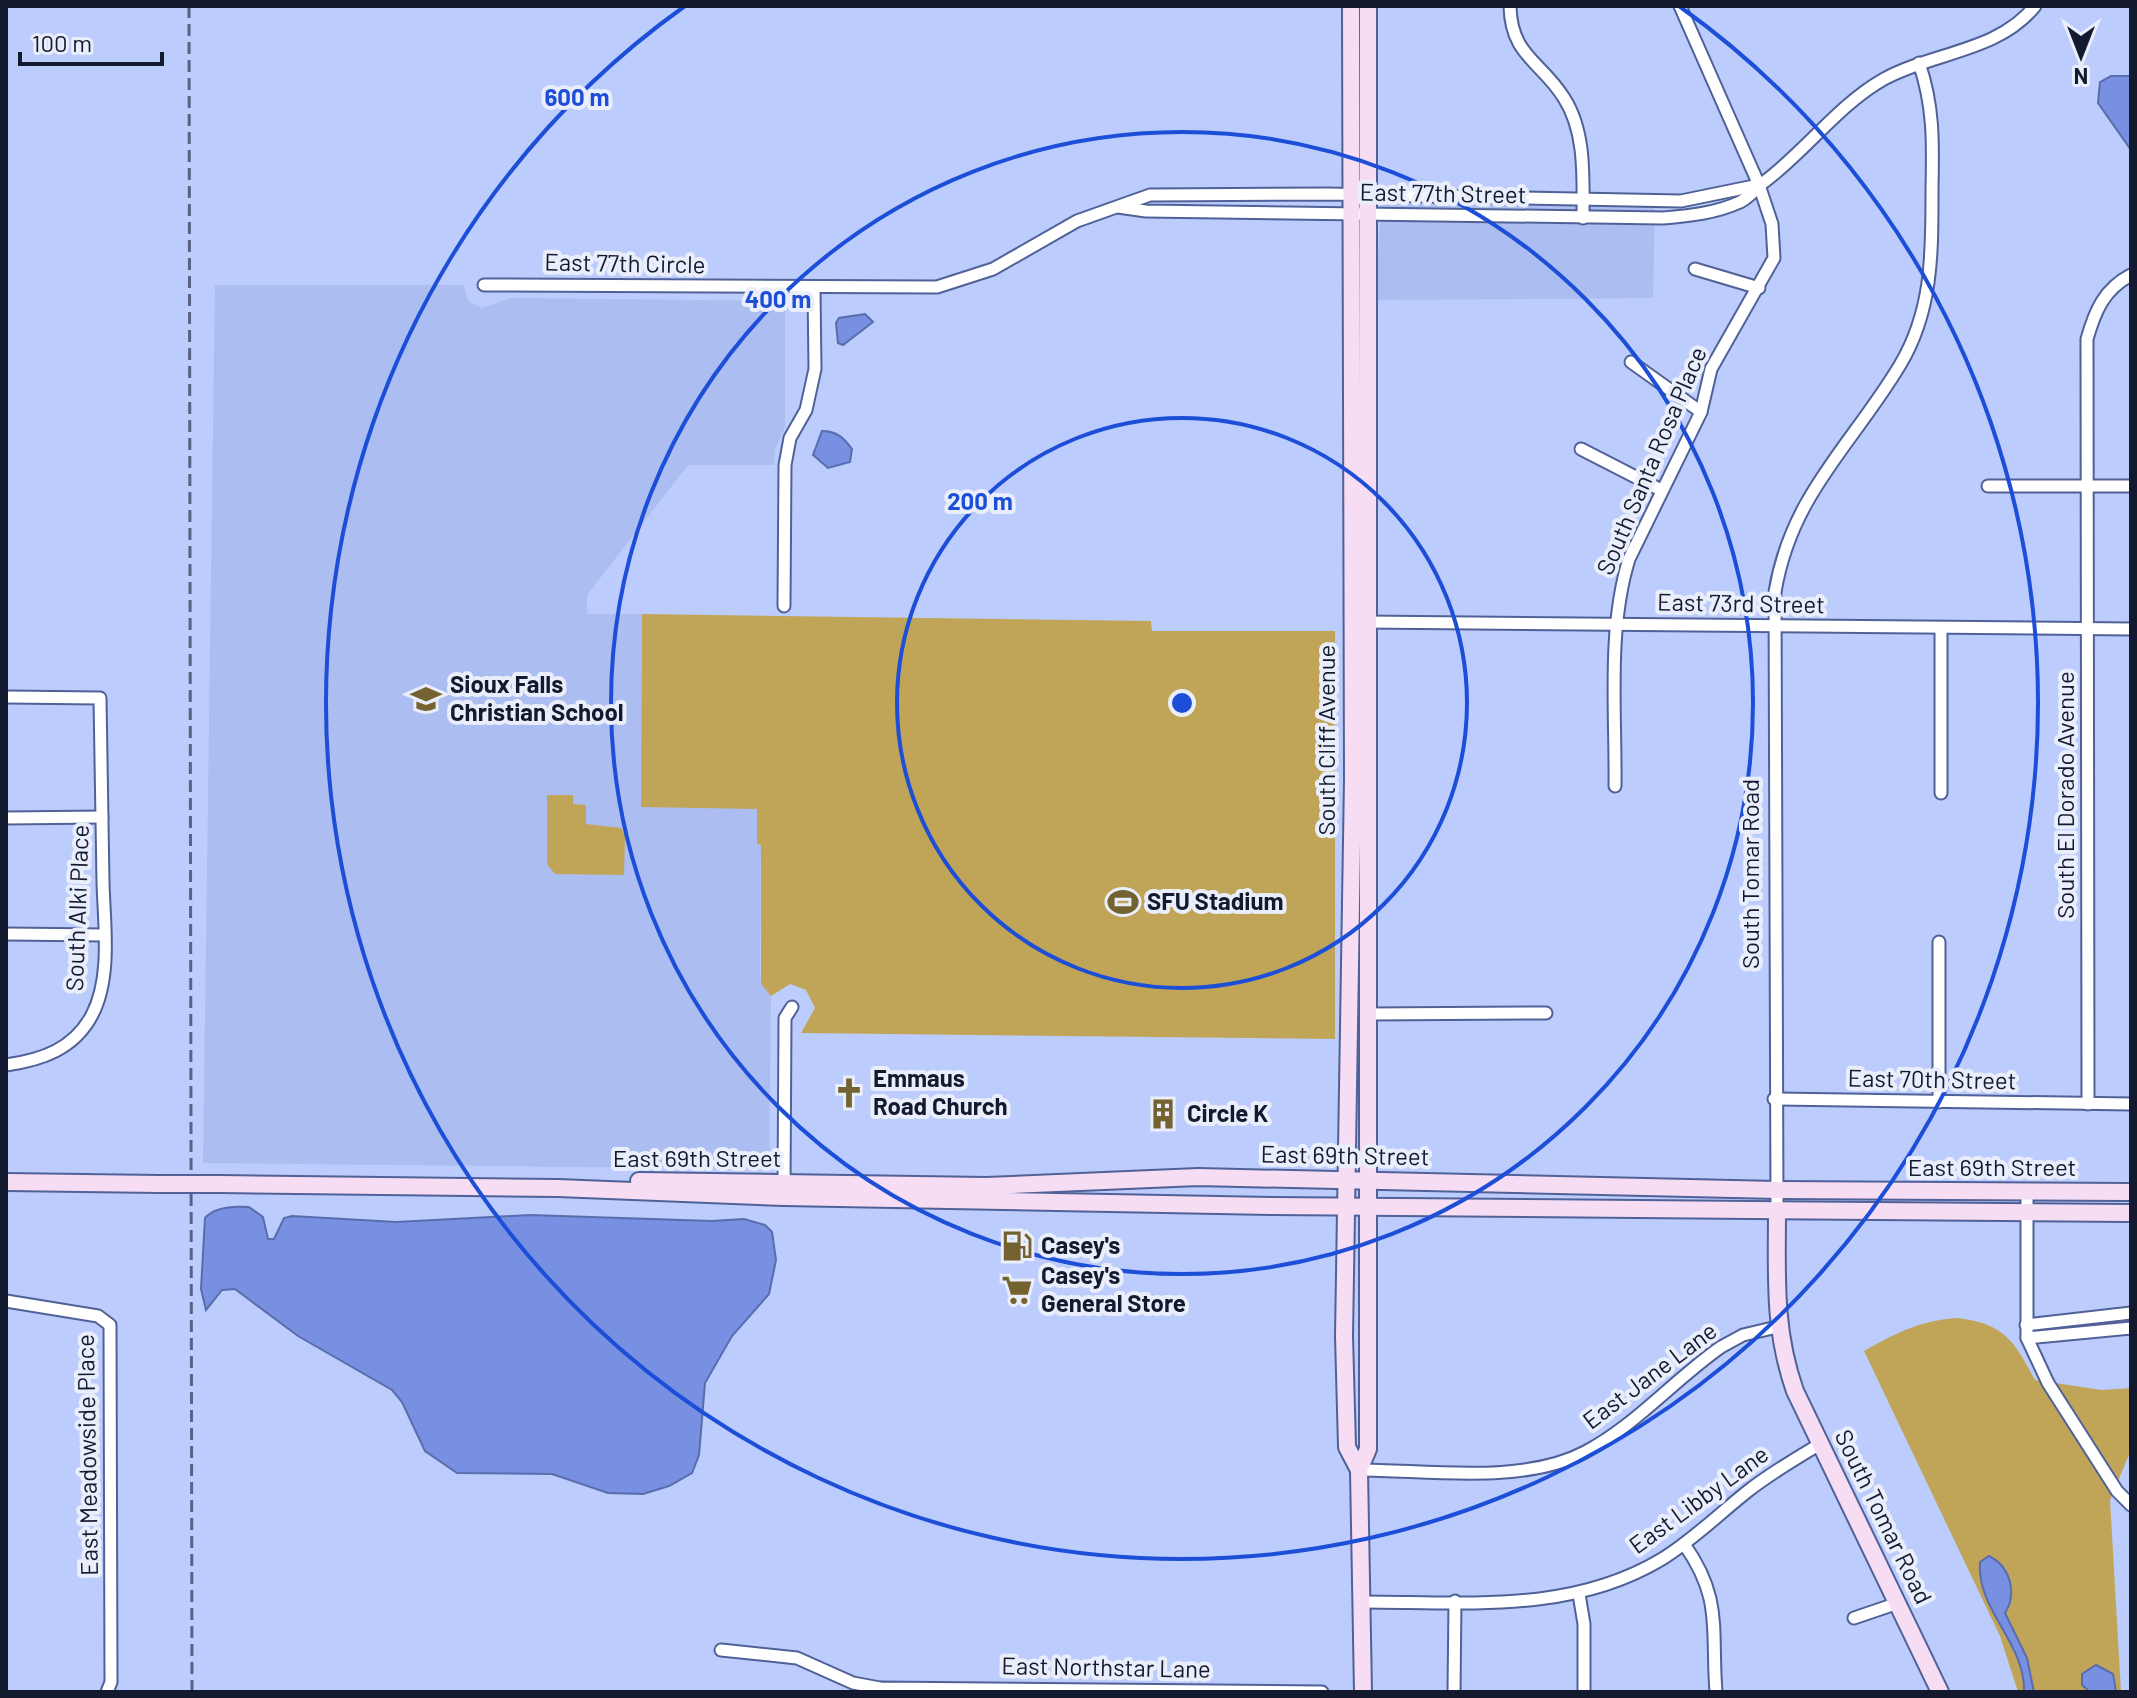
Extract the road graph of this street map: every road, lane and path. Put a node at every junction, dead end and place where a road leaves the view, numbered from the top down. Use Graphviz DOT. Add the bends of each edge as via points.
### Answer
graph roads {
  1 [pos="1351,6"];
  2 [pos="1368,6"];
  3 [pos="1510,6"];
  4 [pos="1680,6"];
  5 [pos="2035,6"];
  6 [pos="1919,63"];
  7 [pos="1759,185"];
  8 [pos="1350,196"];
  9 [pos="1369,197"];
  10 [pos="1583,200"];
  11 [pos="1118,207"];
  12 [pos="1350,216"];
  13 [pos="1369,216"];
  14 [pos="1583,218"];
  15 [pos="1695,269"];
  16 [pos="2131,275"];
  17 [pos="484,285"];
  18 [pos="1759,288"];
  19 [pos="814,289"];
  20 [pos="1631,362"];
  21 [pos="1701,412"];
  22 [pos="1581,449"];
  23 [pos="1988,486"];
  24 [pos="2087,486"];
  25 [pos="2131,486"];
  26 [pos="1661,490"];
  27 [pos="784,606"];
  28 [pos="1359,622"];
  29 [pos="1618,625"];
  30 [pos="1775,627"];
  31 [pos="1941,628"];
  32 [pos="2088,629"];
  33 [pos="2131,629"];
  34 [pos="6,697"];
  35 [pos="1615,786"];
  36 [pos="1941,793"];
  37 [pos="102,817"];
  38 [pos="6,818"];
  39 [pos="6,934"];
  40 [pos="104,935"];
  41 [pos="1939,942"];
  42 [pos="792,1007"];
  43 [pos="1546,1013"];
  44 [pos="1368,1014"];
  45 [pos="6,1065"];
  46 [pos="1774,1099"];
  47 [pos="1939,1102"];
  48 [pos="2088,1104"];
  49 [pos="2131,1104"];
  50 [pos="1347,1180"];
  51 [pos="1368,1181"];
  52 [pos="6,1182"];
  53 [pos="784,1190"];
  54 [pos="1777,1190"];
  55 [pos="2027,1192"];
  56 [pos="2131,1192"];
  57 [pos="1347,1205"];
  58 [pos="1368,1206"];
  59 [pos="1777,1210"];
  60 [pos="2026,1213"];
  61 [pos="2131,1213"];
  62 [pos="6,1301"];
  63 [pos="2131,1313"];
  64 [pos="2026,1325"];
  65 [pos="1777,1327"];
  66 [pos="2131,1328"];
  67 [pos="2027,1338"];
  68 [pos="1820,1444"];
  69 [pos="1359,1470"];
  70 [pos="2131,1505"];
  71 [pos="1684,1544"];
  72 [pos="1579,1594"];
  73 [pos="1455,1601"];
  74 [pos="1363,1602"];
  75 [pos="1898,1603"];
  76 [pos="1854,1618"];
  77 [pos="721,1650"];
  78 [pos="890,1690"];
  79 [pos="107,1692"];
  80 [pos="1322,1692"];
  81 [pos="1363,1692"];
  82 [pos="1454,1692"];
  83 [pos="1584,1692"];
  84 [pos="1716,1692"];
  85 [pos="1940,1692"];
  1 -- 8 [label="main road, South Cliff Avenue"];
  2 -- 9 [label="main road, South Cliff Avenue"];
  3 -- 10 [label="street" via="1522,52 1552,81 1574,118"];
  4 -- 7 [label="street, South Santa Rosa Place"];
  5 -- 6 [label="street, East 77th Street" via="1994,39"];
  6 -- 7 [label="street, East 77th Street" via="1864,92 1791,163"];
  6 -- 30 [label="street, South Tomar Road" via="1933,115 1932,258 1924,310 1899,366 1793,524 1781,557"];
  7 -- 10 [label="street, East 77th Street" via="1681,201"];
  7 -- 14 [label="street, East 77th Street" via="1742,201 1700,214"];
  7 -- 18 [label="street, South Santa Rosa Place" via="1775,242 1774,258"];
  8 -- 9 [label="street, East 77th Street"];
  8 -- 11 [label="street, East 77th Street" via="1163,194 1138,197"];
  8 -- 12 [label="main road, South Cliff Avenue"];
  9 -- 10 [label="street, East 77th Street"];
  9 -- 13 [label="main road, South Cliff Avenue"];
  10 -- 14 [label="street"];
  11 -- 12 [label="street, East 77th Street"];
  11 -- 19 [label="street, East 77th Street" via="1077,221 993,269 937,287"];
  12 -- 13 [label="street, East 77th Street"];
  12 -- 28 [label="main road, South Cliff Avenue"];
  13 -- 14 [label="street, East 77th Street"];
  13 -- 28 [label="main road, South Cliff Avenue"];
  15 -- 18 [label="street"];
  16 -- 24 [label="street, South El Dorado Avenue" via="2102,298 2087,339"];
  17 -- 19 [label="street, East 77th Circle"];
  18 -- 21 [label="street, South Santa Rosa Place" via="1711,369"];
  19 -- 27 [label="street" via="815,369 785,465"];
  20 -- 21 [label="street"];
  21 -- 26 [label="street, South Santa Rosa Place"];
  22 -- 26 [label="street"];
  23 -- 24 [label="street"];
  24 -- 25 [label="street"];
  24 -- 32 [label="street, South El Dorado Avenue"];
  26 -- 29 [label="street, South Santa Rosa Place" via="1629,559"];
  28 -- 29 [label="street, East 73rd Street"];
  28 -- 44 [label="main road, South Cliff Avenue"];
  28 -- 50 [label="main road, South Cliff Avenue"];
  29 -- 30 [label="street, East 73rd Street"];
  29 -- 35 [label="street, South Santa Rosa Place"];
  30 -- 31 [label="street, East 73rd Street"];
  30 -- 46 [label="street, South Tomar Road"];
  31 -- 32 [label="street, East 73rd Street"];
  31 -- 36 [label="street"];
  32 -- 33 [label="street, East 73rd Street"];
  32 -- 48 [label="street, South El Dorado Avenue"];
  34 -- 37 [label="street, South Alki Place" via="100,698"];
  37 -- 38 [label="street"];
  37 -- 40 [label="street, South Alki Place"];
  39 -- 40 [label="street"];
  40 -- 45 [label="street, South Alki Place" via="102,988 82,1031 51,1055"];
  41 -- 47 [label="street"];
  42 -- 53 [label="street" via="785,1018"];
  43 -- 44 [label="street"];
  44 -- 51 [label="main road, South Cliff Avenue"];
  46 -- 47 [label="street, East 70th Street"];
  46 -- 54 [label="street, South Tomar Road"];
  47 -- 48 [label="street, East 70th Street"];
  48 -- 49 [label="street, East 70th Street"];
  50 -- 51 [label="main road, East 69th Street"];
  50 -- 53 [label="main road, East 69th Street" via="1198,1177"];
  50 -- 57 [label="main road, South Cliff Avenue"];
  51 -- 54 [label="main road, East 69th Street"];
  51 -- 58 [label="main road, South Cliff Avenue"];
  52 -- 53 [label="main road, East 69th Street, bridge" via="558,1188 622,1181"];
  53 -- 57 [label="main road, East 69th Street"];
  54 -- 55 [label="main road, East 69th Street"];
  54 -- 59 [label="street, South Tomar Road"];
  55 -- 56 [label="main road, East 69th Street"];
  55 -- 60 [label="street"];
  57 -- 58 [label="main road, East 69th Street"];
  57 -- 69 [label="main road, South Cliff Avenue" via="1347,1447"];
  58 -- 59 [label="main road, East 69th Street"];
  58 -- 69 [label="main road, South Cliff Avenue" via="1368,1449"];
  59 -- 60 [label="main road, East 69th Street"];
  59 -- 65 [label="main road, South Tomar Road"];
  60 -- 61 [label="main road, East 69th Street"];
  60 -- 64 [label="street"];
  62 -- 79 [label="street, East Meadowside Place" via="98,1316 110,1325"];
  63 -- 64 [label="street"];
  64 -- 67 [label="street"];
  65 -- 68 [label="main road, South Tomar Road" via="1795,1391"];
  65 -- 69 [label="street, East Jane Lane" via="1721,1347 1601,1442 1562,1461 1517,1471"];
  66 -- 67 [label="street"];
  67 -- 70 [label="street" via="2048,1383"];
  68 -- 71 [label="street, East Libby Lane" via="1777,1469"];
  68 -- 75 [label="main road, South Tomar Road"];
  69 -- 74 [label="main road, South Cliff Avenue"];
  71 -- 72 [label="street, East Libby Lane" via="1632,1575"];
  71 -- 84 [label="street" via="1708,1583 1714,1604"];
  72 -- 73 [label="street, East Libby Lane" via="1514,1602"];
  72 -- 83 [label="street"];
  73 -- 74 [label="street, East Libby Lane"];
  73 -- 82 [label="street"];
  74 -- 81 [label="main road, South Cliff Avenue"];
  75 -- 76 [label="street"];
  75 -- 85 [label="main road, South Tomar Road"];
  77 -- 78 [label="street, East Northstar Lane" via="797,1658 853,1683"];
  78 -- 80 [label="street, East Northstar Lane"];
}
